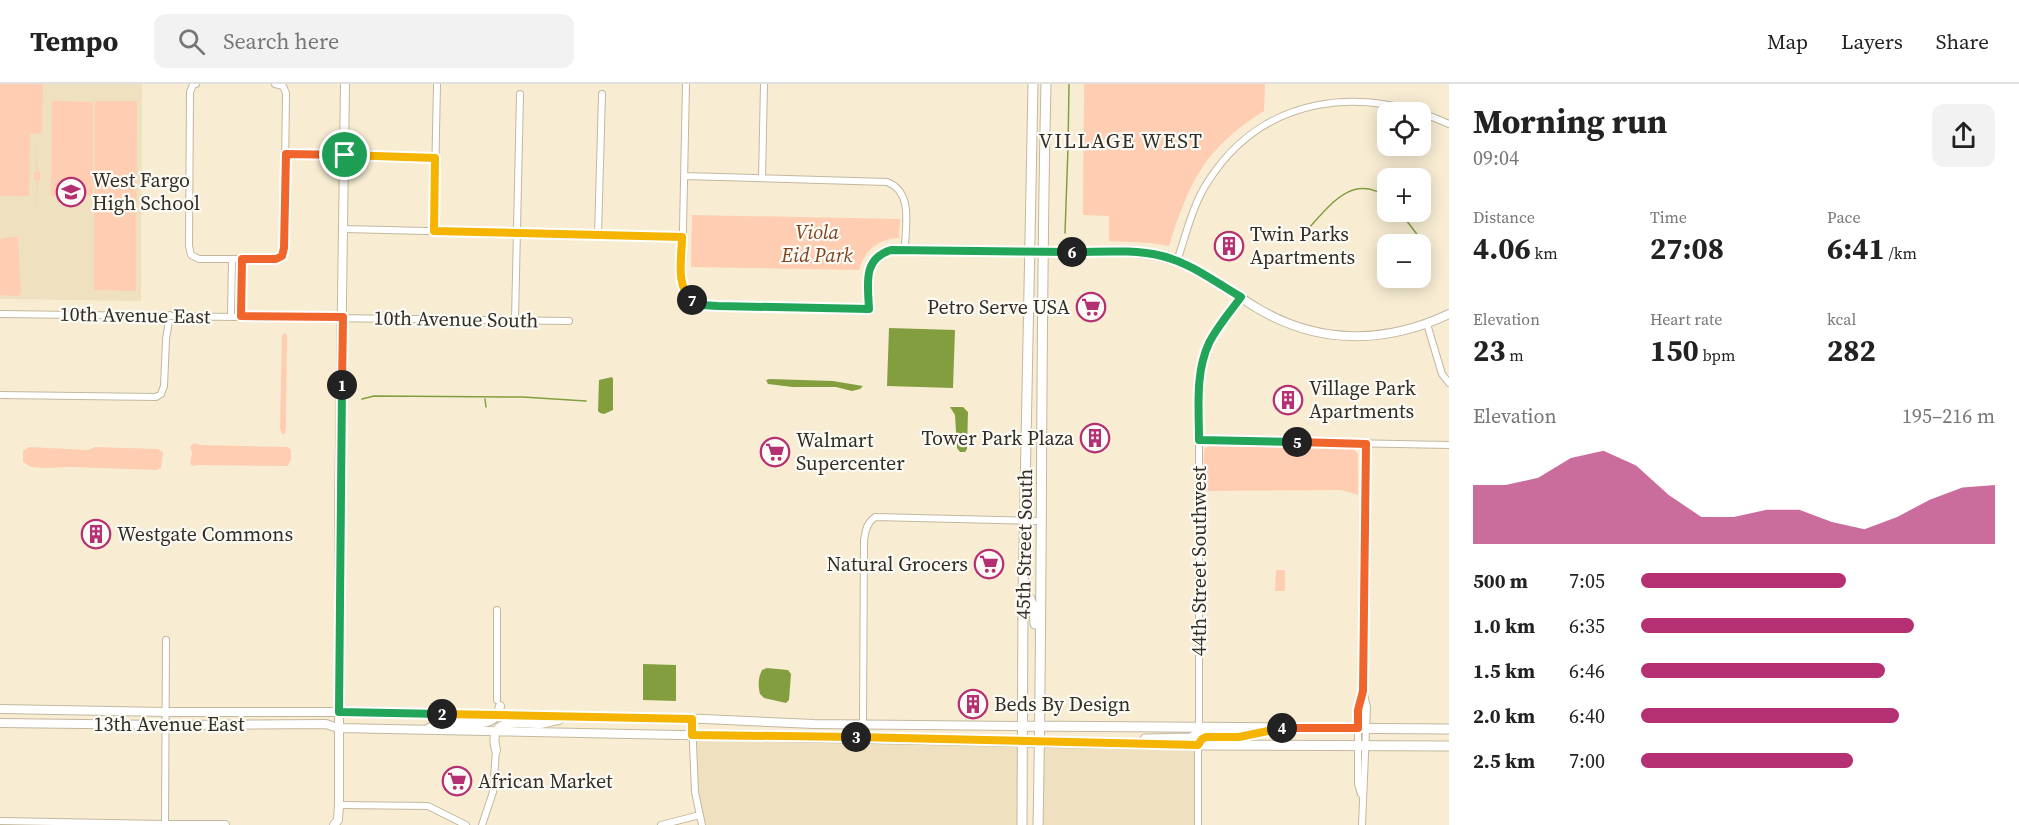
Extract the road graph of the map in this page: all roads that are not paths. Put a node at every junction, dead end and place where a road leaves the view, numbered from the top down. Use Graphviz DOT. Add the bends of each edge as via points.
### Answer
graph roads {
  1 [pos="195,84"];
  2 [pos="275,84"];
  3 [pos="345,84"];
  4 [pos="437,84"];
  5 [pos="686,84"];
  6 [pos="764,84"];
  7 [pos="1033,84"];
  8 [pos="1046,84"];
  9 [pos="602,93"];
  10 [pos="520,94"];
  11 [pos="1449,124"];
  12 [pos="286,154"];
  13 [pos="345,155"];
  14 [pos="435,158"];
  15 [pos="684,176"];
  16 [pos="762,178"];
  17 [pos="344,229"];
  18 [pos="434,231"];
  19 [pos="517,233"];
  20 [pos="598,235"];
  21 [pos="682,237"];
  22 [pos="905,249"];
  23 [pos="1029,251"];
  24 [pos="1042,251"];
  25 [pos="232,259"];
  26 [pos="242,259"];
  27 [pos="1177,261"];
  28 [pos="1241,297"];
  29 [pos="0,314"];
  30 [pos="1028,314"];
  31 [pos="1449,314"];
  32 [pos="171,315"];
  33 [pos="231,316"];
  34 [pos="241,316"];
  35 [pos="343,317"];
  36 [pos="515,320"];
  37 [pos="569,321"];
  38 [pos="1427,324"];
  39 [pos="1449,383"];
  40 [pos="1027,385"];
  41 [pos="1041,386"];
  42 [pos="0,395"];
  43 [pos="1199,440"];
  44 [pos="1366,444"];
  45 [pos="1449,445"];
  46 [pos="1042,457"];
  47 [pos="1025,520"];
  48 [pos="1041,521"];
  49 [pos="1024,552"];
  50 [pos="1023,596"];
  51 [pos="1041,597"];
  52 [pos="497,610"];
  53 [pos="165,640"];
  54 [pos="1040,669"];
  55 [pos="499,703"];
  56 [pos="0,709"];
  57 [pos="165,712"];
  58 [pos="339,712"];
  59 [pos="479,714"];
  60 [pos="497,715"];
  61 [pos="515,716"];
  62 [pos="572,717"];
  63 [pos="692,719"];
  64 [pos="0,723"];
  65 [pos="166,725"];
  66 [pos="863,725"];
  67 [pos="1022,726"];
  68 [pos="1040,726"];
  69 [pos="338,728"];
  70 [pos="1199,728"];
  71 [pos="1362,728"];
  72 [pos="1277,729"];
  73 [pos="1449,729"];
  74 [pos="423,730"];
  75 [pos="513,732"];
  76 [pos="494,735"];
  77 [pos="692,735"];
  78 [pos="790,736"];
  79 [pos="1022,742"];
  80 [pos="1040,742"];
  81 [pos="1120,743"];
  82 [pos="1198,745"];
  83 [pos="1362,745"];
  84 [pos="1449,746"];
  85 [pos="496,750"];
  86 [pos="339,805"];
  87 [pos="700,815"];
  88 [pos="0,821"];
  89 [pos="165,824"];
  90 [pos="225,825"];
  91 [pos="334,825"];
  92 [pos="466,825"];
  93 [pos="482,825"];
  94 [pos="661,825"];
  95 [pos="702,825"];
  96 [pos="1023,825"];
  97 [pos="1038,825"];
  98 [pos="1198,825"];
  99 [pos="1362,825"];
  1 -- 25 [label="street" via="190,92 189,246 191,255 199,259"];
  2 -- 12 [label="street" via="283,86 286,93"];
  3 -- 13 [label="main road"];
  4 -- 14 [label="street"];
  5 -- 15 [label="street"];
  6 -- 16 [label="street"];
  7 -- 23 [label="main road, 45th Street South"];
  8 -- 24 [label="main road, 45th Street South"];
  9 -- 20 [label="street"];
  10 -- 19 [label="street"];
  11 -- 27 [label="street" via="1409,105 1370,98 1324,99 1262,124 1208,181"];
  12 -- 13 [label="street"];
  12 -- 26 [label="street" via="282,256"];
  13 -- 14 [label="street"];
  13 -- 17 [label="main road"];
  14 -- 18 [label="street"];
  15 -- 16 [label="street"];
  15 -- 21 [label="street"];
  16 -- 22 [label="street" via="893,185 904,199"];
  17 -- 18 [label="street"];
  17 -- 35 [label="main road"];
  18 -- 19 [label="street"];
  19 -- 20 [label="street"];
  19 -- 36 [label="street"];
  20 -- 21 [label="street"];
  21 -- 22 [label="street" via="682,285 694,302 710,306 869,309 868,275 874,259 891,250"];
  22 -- 23 [label="street"];
  23 -- 24 [label="main road"];
  23 -- 30 [label="main road, 45th Street South"];
  24 -- 27 [label="main road" via="1148,254"];
  24 -- 41 [label="main road, 45th Street South"];
  25 -- 26 [label="street"];
  25 -- 33 [label="street"];
  26 -- 34 [label="street"];
  27 -- 28 [label="main road"];
  28 -- 38 [label="main road" via="1289,325 1316,333 1378,335"];
  28 -- 43 [label="street, 44th Street Southwest" via="1209,343 1203,362"];
  29 -- 32 [label="street, 10th Avenue East"];
  30 -- 40 [label="main road, 45th Street South"];
  30 -- 41 [label="main road" via="1031,373"];
  31 -- 38 [label="main road"];
  32 -- 33 [label="street, 10th Avenue East"];
  32 -- 42 [label="street" via="164,386 159,396"];
  33 -- 34 [label="street, 10th Avenue East"];
  34 -- 35 [label="street, 10th Avenue East"];
  35 -- 36 [label="street, 10th Avenue South"];
  35 -- 58 [label="main road"];
  36 -- 37 [label="street, 10th Avenue South"];
  38 -- 39 [label="street" via="1442,374"];
  40 -- 46 [label="main road" via="1036,393 1037,442"];
  40 -- 47 [label="main road, 45th Street South"];
  41 -- 46 [label="main road, 45th Street South"];
  43 -- 44 [label="street"];
  43 -- 70 [label="street, 44th Street Southwest"];
  44 -- 45 [label="street"];
  44 -- 71 [label="street" via="1363,691 1367,707"];
  46 -- 48 [label="main road, 45th Street South"];
  47 -- 48 [label="street"];
  47 -- 49 [label="main road, 45th Street South"];
  47 -- 66 [label="street" via="875,518 866,527"];
  48 -- 51 [label="main road, 45th Street South"];
  49 -- 50 [label="main road, 45th Street South"];
  49 -- 51 [label="main road" via="1030,592"];
  50 -- 54 [label="main road" via="1030,599 1035,610"];
  50 -- 67 [label="main road, 45th Street South"];
  51 -- 54 [label="main road, 45th Street South"];
  52 -- 55 [label="street"];
  53 -- 57 [label="street"];
  54 -- 68 [label="main road, 45th Street South"];
  55 -- 59 [label="main road" via="489,712"];
  55 -- 60 [label="main road"];
  55 -- 61 [label="main road"];
  56 -- 57 [label="main road, 13th Avenue East"];
  57 -- 58 [label="main road, 13th Avenue East"];
  57 -- 65 [label="street"];
  58 -- 59 [label="main road, 13th Avenue East"];
  58 -- 69 [label="main road"];
  59 -- 60 [label="main road, 13th Avenue East"];
  60 -- 61 [label="main road, 13th Avenue East"];
  60 -- 74 [label="main road" via="488,723 444,723"];
  61 -- 62 [label="main road, 13th Avenue East"];
  62 -- 63 [label="main road"];
  62 -- 76 [label="main road" via="544,724 509,723"];
  63 -- 66 [label="main road"];
  63 -- 77 [label="street"];
  64 -- 65 [label="main road, 13th Avenue East"];
  65 -- 69 [label="main road, 13th Avenue East" via="326,724"];
  65 -- 89 [label="street"];
  66 -- 67 [label="main road"];
  66 -- 78 [label="main road" via="860,732 854,733"];
  67 -- 68 [label="main road"];
  67 -- 79 [label="main road, 45th Street South"];
  68 -- 70 [label="main road"];
  68 -- 80 [label="main road, 45th Street South"];
  69 -- 74 [label="main road, 13th Avenue East"];
  69 -- 86 [label="main road"];
  70 -- 72 [label="main road"];
  70 -- 81 [label="main road" via="1191,738"];
  71 -- 72 [label="main road"];
  71 -- 73 [label="main road"];
  71 -- 83 [label="street"];
  72 -- 82 [label="main road" via="1239,737 1206,737"];
  74 -- 76 [label="main road"];
  75 -- 76 [label="main road"];
  75 -- 77 [label="main road"];
  75 -- 85 [label="main road" via="502,736"];
  76 -- 85 [label="main road"];
  77 -- 78 [label="main road"];
  77 -- 87 [label="street"];
  78 -- 79 [label="main road"];
  79 -- 80 [label="main road"];
  79 -- 96 [label="main road, 45th Street South"];
  80 -- 81 [label="main road"];
  80 -- 97 [label="main road, 45th Street South"];
  81 -- 82 [label="main road"];
  82 -- 83 [label="main road"];
  82 -- 98 [label="street"];
  83 -- 84 [label="main road"];
  83 -- 99 [label="street" via="1358,784"];
  85 -- 93 [label="street" via="493,792"];
  86 -- 91 [label="main road"];
  86 -- 92 [label="street" via="428,806"];
  87 -- 94 [label="street"];
  87 -- 95 [label="street"];
  88 -- 89 [label="street"];
  89 -- 90 [label="main road"];
}
